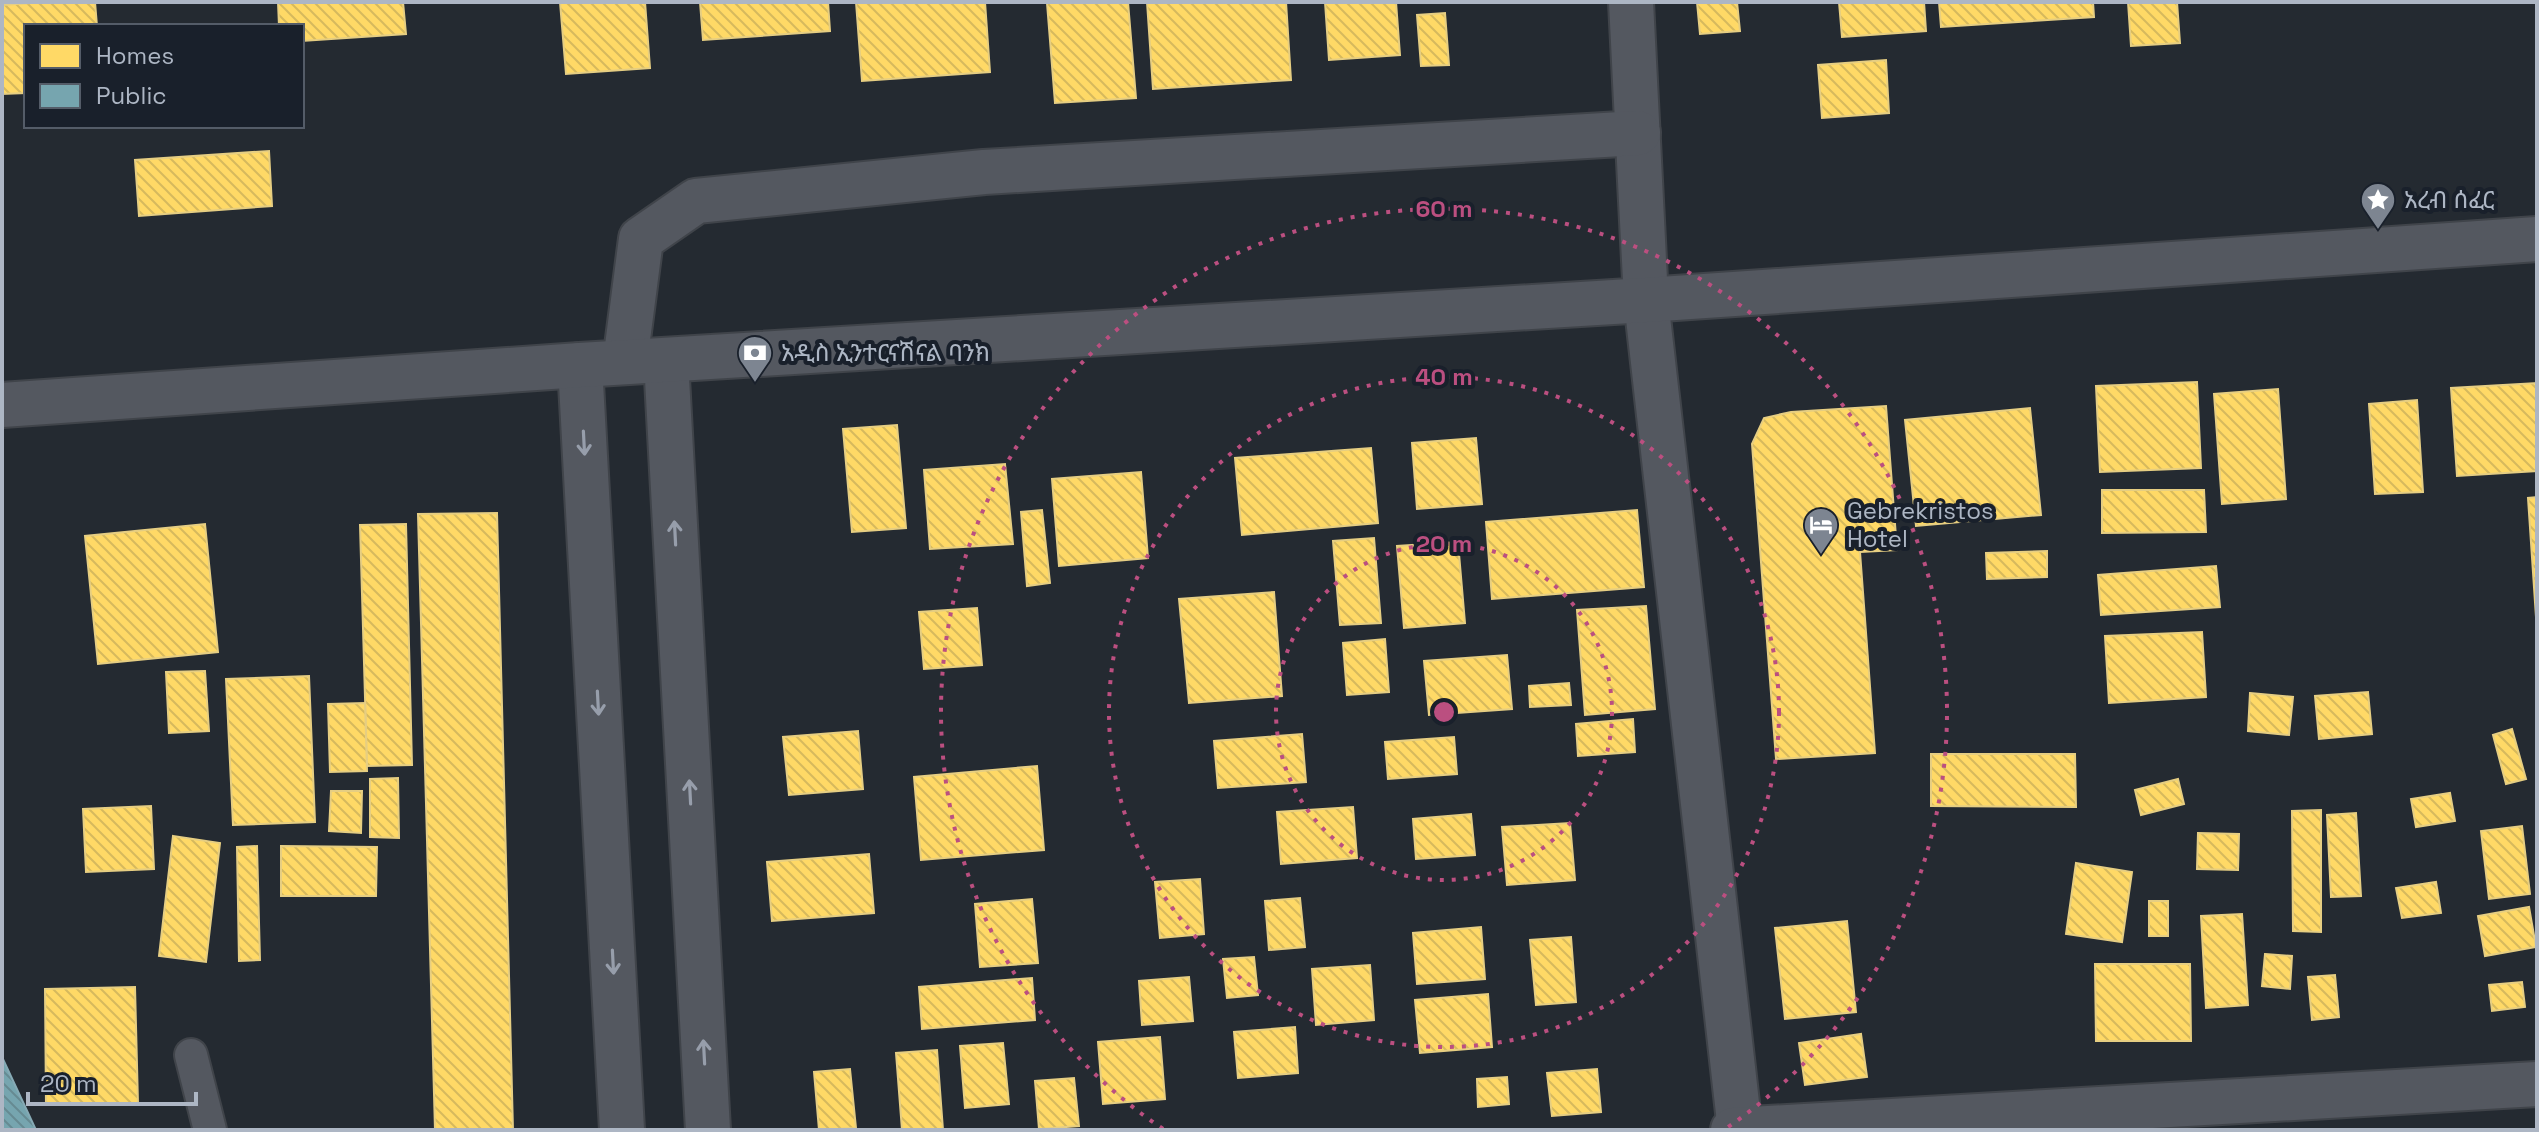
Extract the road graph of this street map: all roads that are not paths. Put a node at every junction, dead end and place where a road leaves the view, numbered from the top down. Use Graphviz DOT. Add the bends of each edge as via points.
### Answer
graph roads {
  1 [pos="1631,2"];
  2 [pos="1638,133"];
  3 [pos="2537,239"];
  4 [pos="1646,300"];
  5 [pos="645,361"];
  6 [pos="580,365"];
  7 [pos="2,405"];
  8 [pos="191,1055"];
  9 [pos="2537,1084"];
  10 [pos="210,1130"];
  11 [pos="622,1130"];
  12 [pos="708,1130"];
  13 [pos="1733,1130"];
  14 [pos="1740,1130"];
  1 -- 2 [label="street"];
  2 -- 4 [label="street"];
  2 -- 5 [label="street" via="984,172 696,201 641,239"];
  3 -- 4 [label="street"];
  4 -- 5 [label="street"];
  4 -- 14 [label="street"];
  5 -- 6 [label="street"];
  12 -- 5 [label="street, one-way"];
  6 -- 7 [label="street"];
  6 -- 11 [label="street, one-way"];
  8 -- 10 [label="lane"];
  9 -- 14 [label="street"];
  13 -- 14 [label="street"];
}
